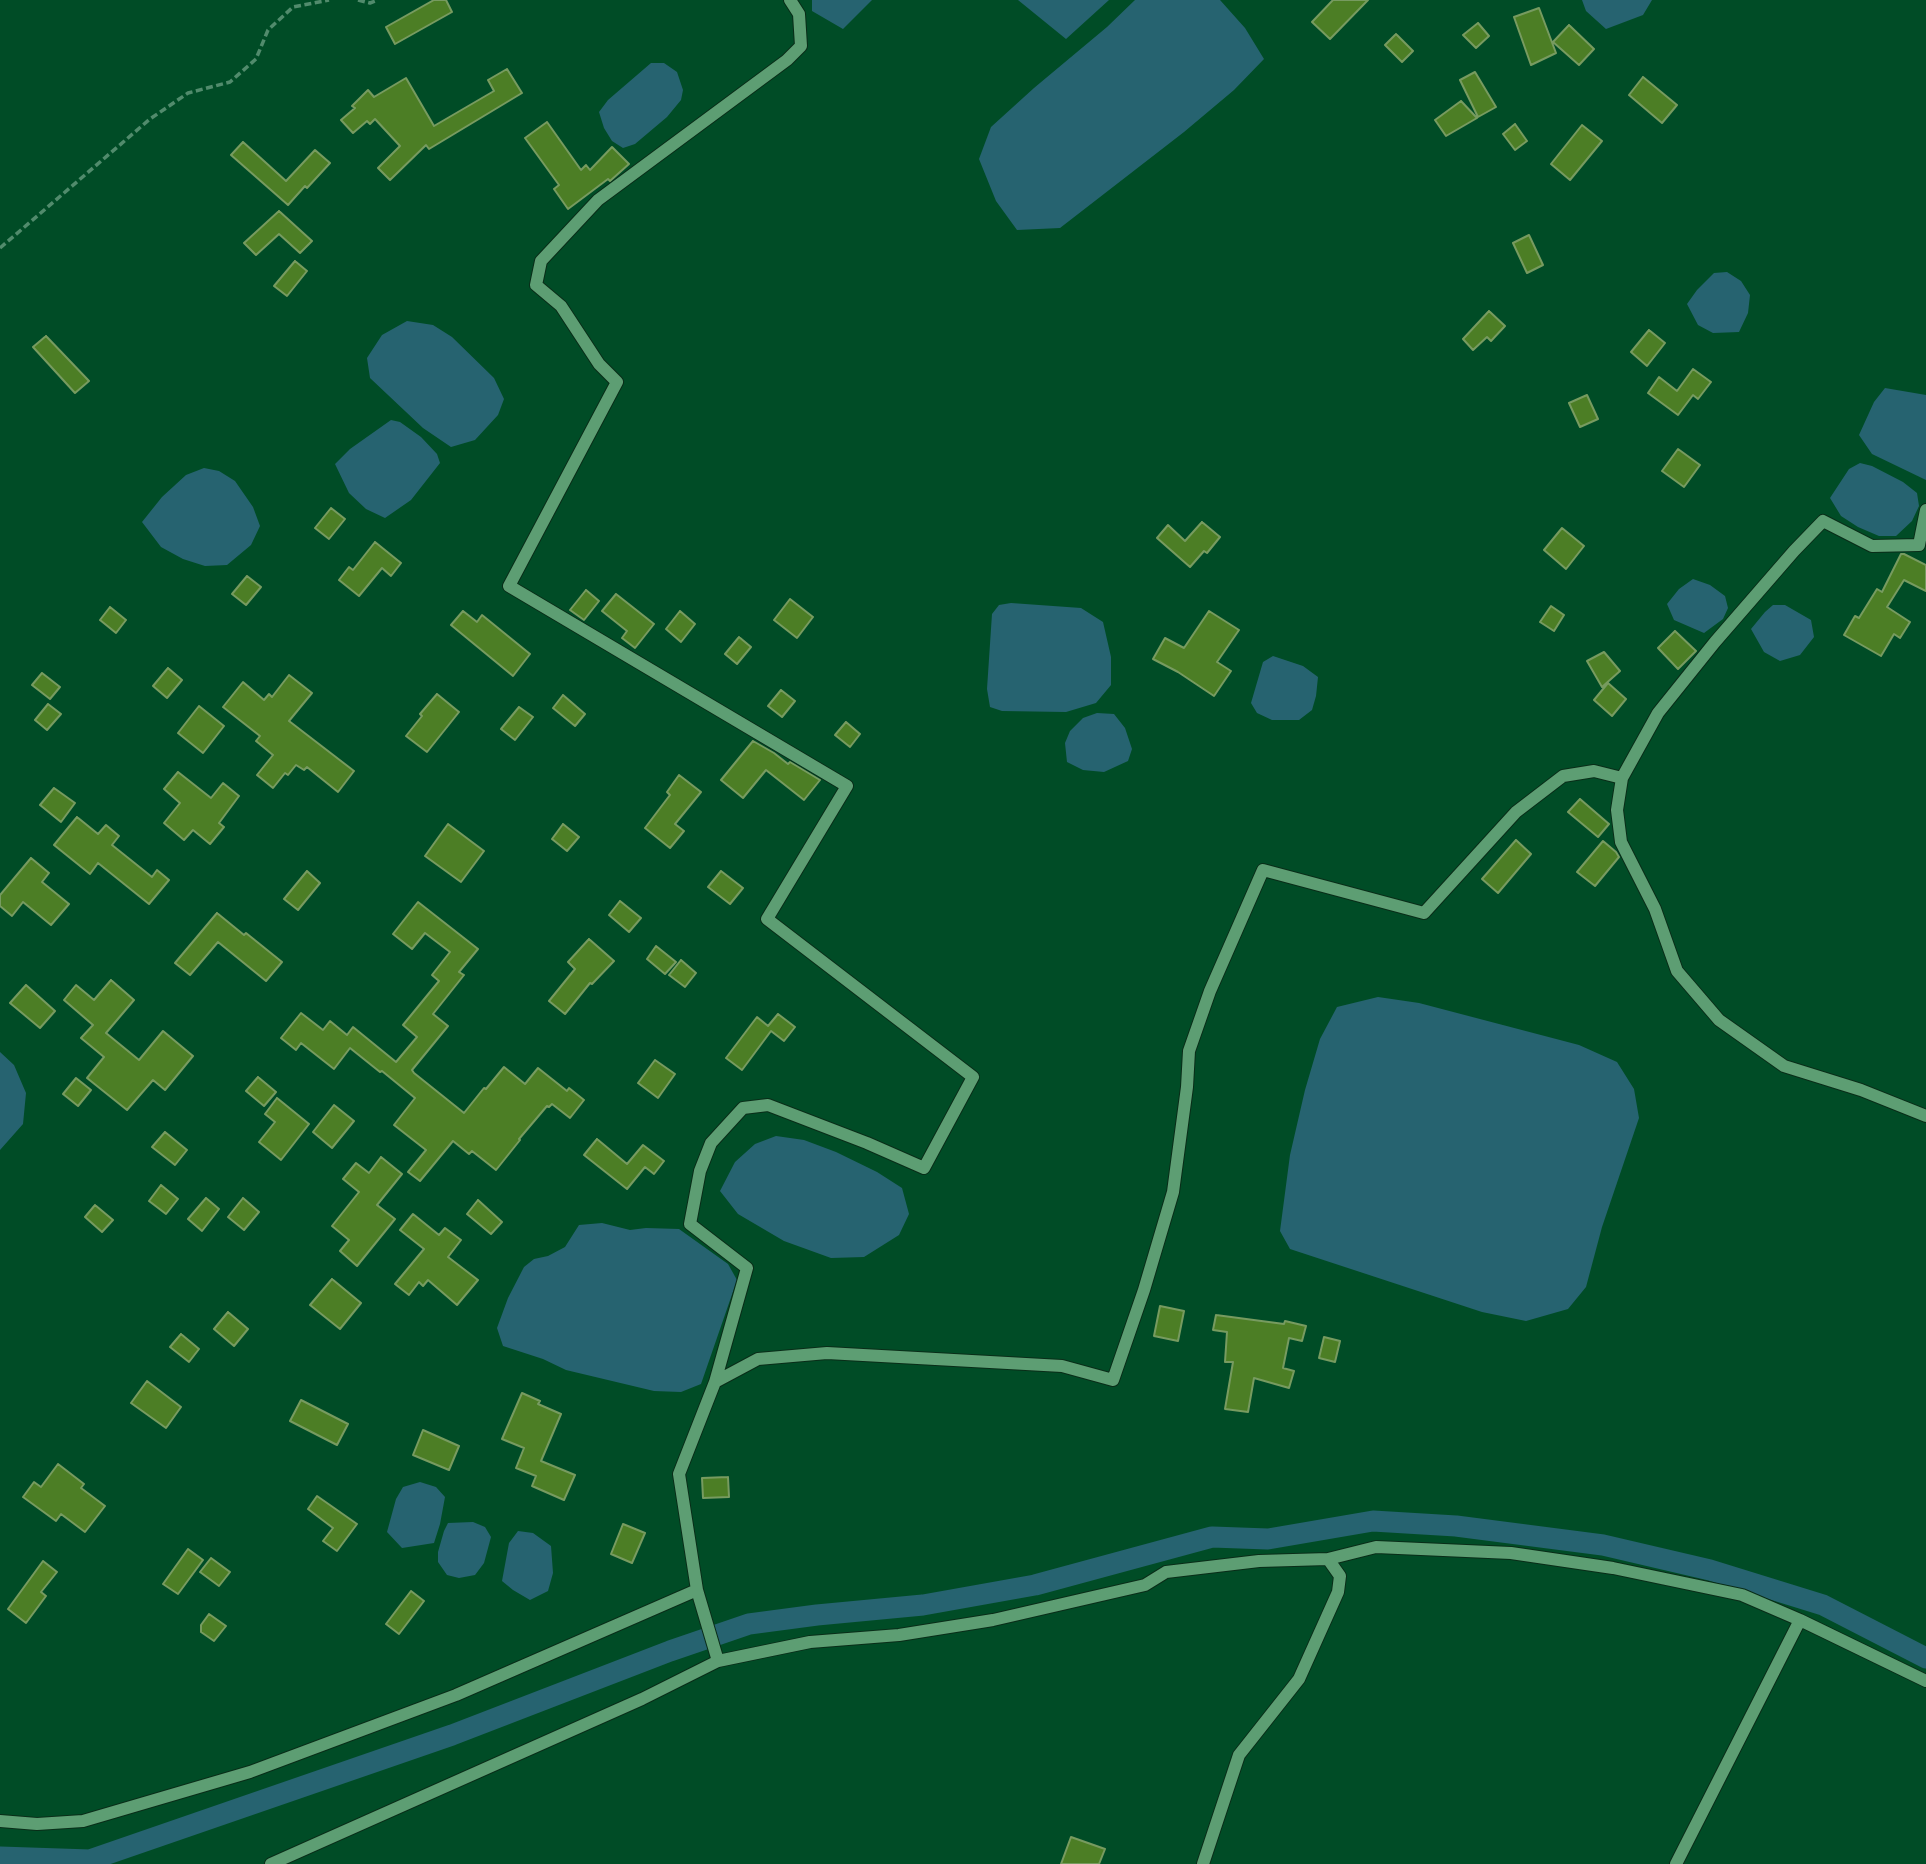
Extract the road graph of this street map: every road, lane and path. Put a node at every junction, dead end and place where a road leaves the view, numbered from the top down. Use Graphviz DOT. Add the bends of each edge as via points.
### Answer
graph roads {
  1 [pos="329,0"];
  2 [pos="358,0"];
  3 [pos="378,0"];
  4 [pos="790,0"];
  5 [pos="0,248"];
  6 [pos="1926,510"];
  7 [pos="1922,547"];
  8 [pos="1622,778"];
  9 [pos="1926,1116"];
  10 [pos="715,1382"];
  11 [pos="1328,1559"];
  12 [pos="697,1590"];
  13 [pos="1800,1620"];
  14 [pos="718,1661"];
  15 [pos="1926,1681"];
  16 [pos="0,1821"];
  17 [pos="271,1864"];
  18 [pos="1203,1864"];
  19 [pos="1676,1864"];
  1 -- 5 [label="path" via="293,8 268,30 256,59 230,82 188,93 150,120"];
  2 -- 3 [label="path"];
  4 -- 10 [label="street" via="799,14 802,46 598,200 541,261 536,285 561,306 599,364 617,382 509,586 847,786 767,919 974,1077 924,1168 768,1105 743,1108 711,1143 700,1171 690,1224 747,1268"];
  6 -- 7 [label="street"];
  7 -- 8 [label="street" via="1872,546 1823,521 1658,713"];
  8 -- 9 [label="street" via="1617,810 1620,842 1655,909 1677,971 1718,1020 1784,1066"];
  8 -- 10 [label="street" via="1594,771 1563,776 1516,813 1424,913 1263,870 1189,1051 1173,1192 1113,1380 1062,1366 827,1353 758,1359"];
  10 -- 12 [label="street" via="679,1474"];
  11 -- 13 [label="street" via="1376,1547 1511,1552 1742,1595"];
  11 -- 14 [label="street" via="1259,1561 1166,1572 1145,1585 993,1620 899,1635 810,1642"];
  11 -- 18 [label="street" via="1340,1576 1338,1592 1299,1679 1238,1755"];
  12 -- 14 [label="street"];
  12 -- 16 [label="street" via="456,1695 250,1772 83,1821"];
  13 -- 15 [label="street"];
  13 -- 19 [label="street"];
  14 -- 17 [label="street"];
}
